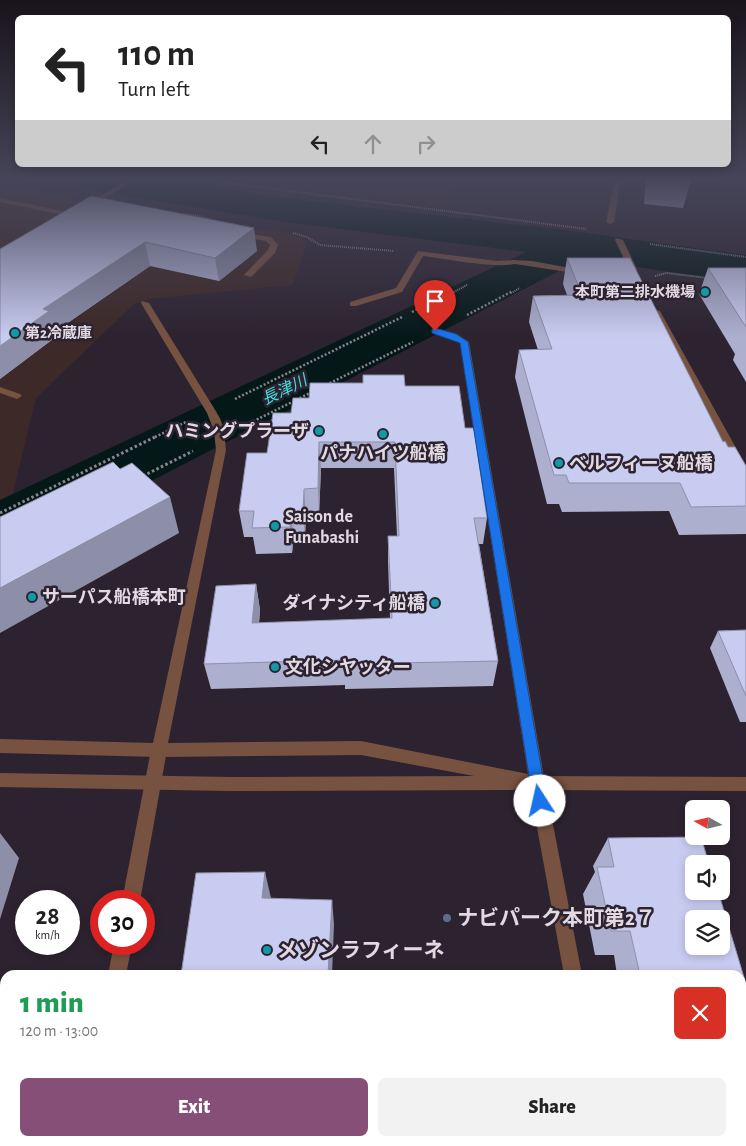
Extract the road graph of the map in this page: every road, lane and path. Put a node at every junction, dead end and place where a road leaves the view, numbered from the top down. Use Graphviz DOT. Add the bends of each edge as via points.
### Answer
graph roads {
  1 [pos="228,233"];
  2 [pos="619,240"];
  3 [pos="746,257"];
  4 [pos="555,268"];
  5 [pos="594,274"];
  6 [pos="248,275"];
  7 [pos="638,279"];
  8 [pos="716,279"];
  9 [pos="468,285"];
  10 [pos="145,303"];
  11 [pos="353,304"];
  12 [pos="652,305"];
  13 [pos="435,331"];
  14 [pos="321,387"];
  15 [pos="0,390"];
  16 [pos="312,392"];
  17 [pos="17,396"];
  18 [pos="212,411"];
  19 [pos="219,434"];
  20 [pos="746,476"];
  21 [pos="142,477"];
  22 [pos="0,513"];
  23 [pos="0,746"];
  24 [pos="159,750"];
  25 [pos="0,780"];
  26 [pos="154,782"];
  27 [pos="537,784"];
  28 [pos="746,784"];
  29 [pos="133,890"];
  30 [pos="121,955"];
  31 [pos="118,970"];
  32 [pos="572,970"];
  1 -- 6 [label="street" via="268,239 274,245"];
  2 -- 3 [label="path"];
  2 -- 7 [label="street"];
  4 -- 5 [label="street"];
  4 -- 11 [label="street" via="421,253 399,290"];
  4 -- 13 [label="path"];
  7 -- 8 [label="path" via="667,273"];
  9 -- 18 [label="path"];
  10 -- 18 [label="street"];
  12 -- 20 [label="street"];
  13 -- 14 [label="path"];
  13 -- 27 [label="street" via="464,342"];
  15 -- 17 [label="street"];
  16 -- 19 [label="path"];
  18 -- 19 [label="street"];
  18 -- 22 [label="path"];
  19 -- 21 [label="path"];
  19 -- 24 [label="street" via="220,450"];
  23 -- 24 [label="street"];
  24 -- 26 [label="street"];
  24 -- 27 [label="street" via="360,748"];
  25 -- 26 [label="street"];
  26 -- 27 [label="street"];
  26 -- 29 [label="street"];
  27 -- 28 [label="street"];
  27 -- 32 [label="street"];
  30 -- 31 [label="street"];
}
